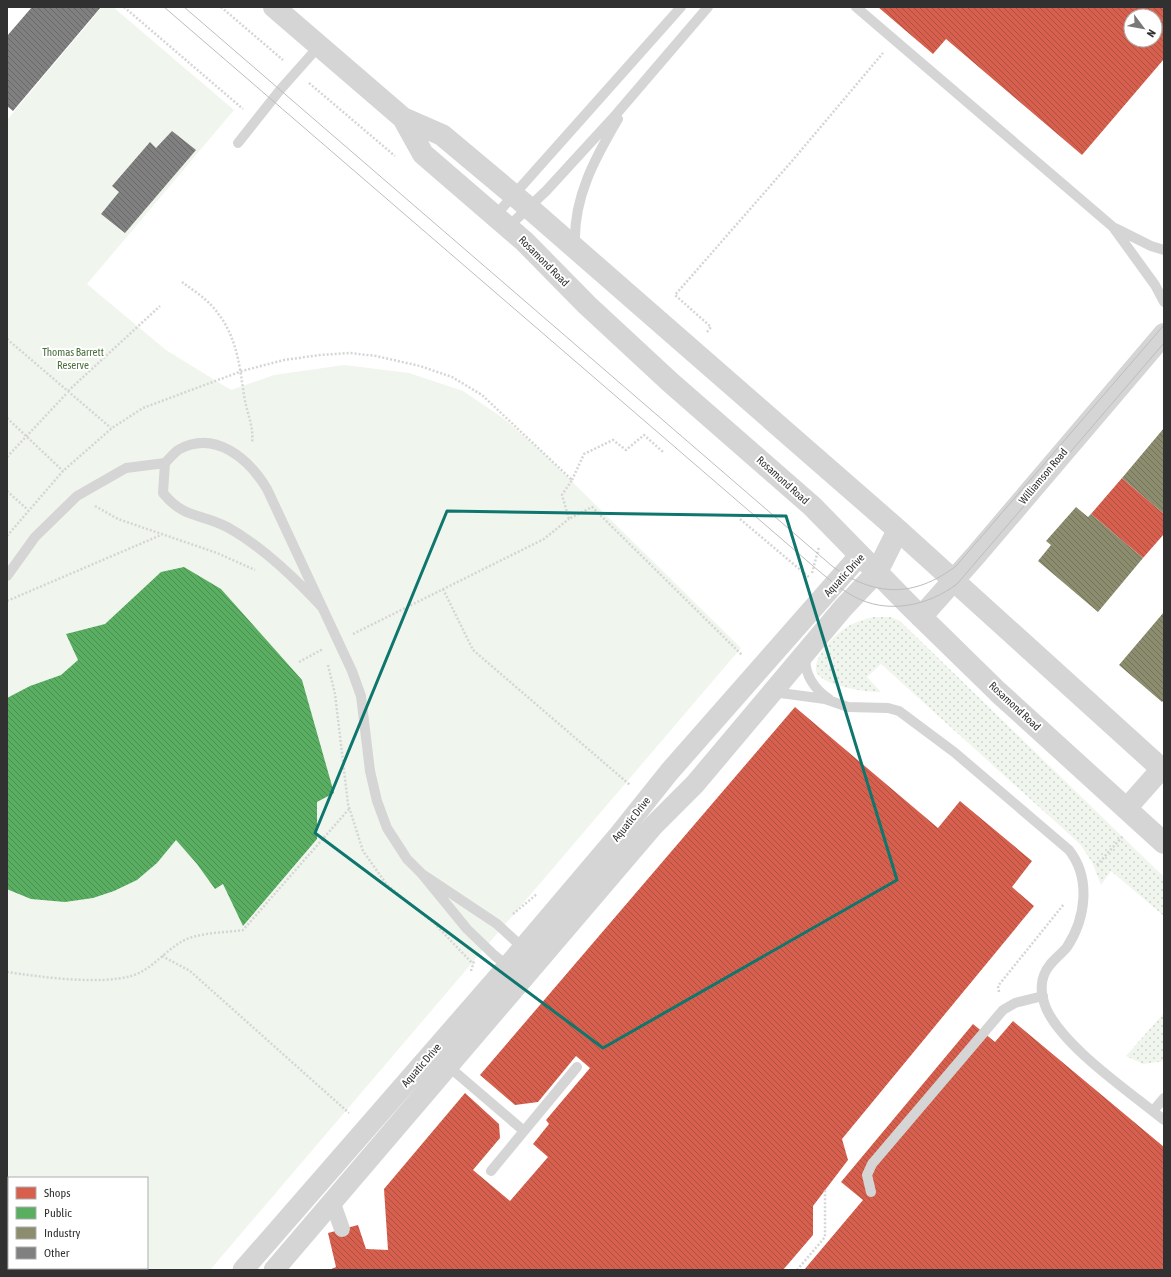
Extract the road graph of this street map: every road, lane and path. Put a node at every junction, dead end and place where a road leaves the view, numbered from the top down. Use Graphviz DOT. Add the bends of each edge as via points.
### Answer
graph roads {
  1 [pos="124,7"];
  2 [pos="274,7"];
  3 [pos="681,7"];
  4 [pos="708,7"];
  5 [pos="856,7"];
  6 [pos="894,40"];
  7 [pos="319,46"];
  8 [pos="630,98"];
  9 [pos="403,118"];
  10 [pos="256,120"];
  11 [pos="238,143"];
  12 [pos="522,201"];
  13 [pos="502,222"];
  14 [pos="1113,227"];
  15 [pos="575,248"];
  16 [pos="1164,250"];
  17 [pos="182,282"];
  18 [pos="1164,302"];
  19 [pos="160,306"];
  20 [pos="707,332"];
  21 [pos="1164,334"];
  22 [pos="7,339"];
  23 [pos="242,371"];
  24 [pos="68,392"];
  25 [pos="7,418"];
  26 [pos="112,428"];
  27 [pos="27,437"];
  28 [pos="663,452"];
  29 [pos="7,457"];
  30 [pos="165,463"];
  31 [pos="247,463"];
  32 [pos="63,471"];
  33 [pos="572,480"];
  34 [pos="7,492"];
  35 [pos="77,496"];
  36 [pos="28,510"];
  37 [pos="569,519"];
  38 [pos="898,530"];
  39 [pos="162,534"];
  40 [pos="7,536"];
  41 [pos="860,555"];
  42 [pos="257,570"];
  43 [pos="877,572"];
  44 [pos="7,576"];
  45 [pos="953,580"];
  46 [pos="443,589"];
  47 [pos="7,601"];
  48 [pos="321,606"];
  49 [pos="921,617"];
  50 [pos="339,642"];
  51 [pos="320,643"];
  52 [pos="324,649"];
  53 [pos="807,651"];
  54 [pos="326,656"];
  55 [pos="743,656"];
  56 [pos="298,662"];
  57 [pos="328,664"];
  58 [pos="766,699"];
  59 [pos="833,701"];
  60 [pos="1163,768"];
  61 [pos="632,786"];
  62 [pos="349,808"];
  63 [pos="1131,814"];
  64 [pos="1164,843"];
  65 [pos="422,874"];
  66 [pos="1083,880"];
  67 [pos="523,947"];
  68 [pos="161,956"];
  69 [pos="473,964"];
  70 [pos="507,966"];
  71 [pos="530,970"];
  72 [pos="7,972"];
  73 [pos="1043,996"];
  74 [pos="1003,1010"];
  75 [pos="448,1066"];
  76 [pos="577,1067"];
  77 [pos="1164,1098"];
  78 [pos="1153,1111"];
  79 [pos="351,1115"];
  80 [pos="1164,1120"];
  81 [pos="524,1130"];
  82 [pos="491,1170"];
  83 [pos="826,1189"];
  84 [pos="871,1192"];
  85 [pos="332,1201"];
  86 [pos="342,1229"];
  87 [pos="243,1270"];
  88 [pos="274,1270"];
  89 [pos="797,1270"];
  1 -- 10 [label="path"];
  2 -- 7 [label="street, Rosamond Road"];
  3 -- 12 [label="lane"];
  4 -- 8 [label="lane"];
  5 -- 6 [label="lane"];
  6 -- 14 [label="lane"];
  6 -- 20 [label="path" via="675,295 711,327"];
  7 -- 9 [label="street, Rosamond Road"];
  7 -- 10 [label="lane"];
  8 -- 12 [label="lane" via="546,190"];
  8 -- 15 [label="lane" via="602,145 586,181 574,226"];
  9 -- 12 [label="street, Rosamond Road" via="442,135"];
  9 -- 13 [label="street, Rosamond Road" via="424,154"];
  10 -- 11 [label="lane"];
  12 -- 13 [label="lane"];
  12 -- 13 [label="lane"];
  12 -- 15 [label="street, Rosamond Road"];
  13 -- 41 [label="street, Rosamond Road" via="670,382 812,506"];
  14 -- 16 [label="lane"];
  14 -- 18 [label="lane" via="1155,285"];
  15 -- 38 [label="street, Rosamond Road"];
  17 -- 23 [label="path" via="211,304 222,320 238,352"];
  19 -- 24 [label="path"];
  21 -- 45 [label="street, Williamson Road"];
  22 -- 24 [label="path"];
  23 -- 26 [label="path" via="143,408"];
  23 -- 31 [label="path" via="248,415 254,434"];
  23 -- 33 [label="path" via="284,360 350,353 420,366 452,377 482,395"];
  24 -- 26 [label="path"];
  24 -- 27 [label="path"];
  25 -- 27 [label="path"];
  26 -- 32 [label="path"];
  27 -- 29 [label="path"];
  27 -- 32 [label="path"];
  28 -- 33 [label="path" via="644,435 626,450 613,440 584,454"];
  30 -- 31 [label="lane" via="177,450 207,442 222,446"];
  30 -- 35 [label="lane" via="126,468"];
  30 -- 48 [label="lane" via="163,493 173,504 186,513 227,527 301,584"];
  31 -- 48 [label="lane" via="267,489"];
  32 -- 36 [label="path"];
  33 -- 37 [label="path" via="562,495"];
  34 -- 36 [label="path"];
  35 -- 39 [label="path" via="118,519"];
  35 -- 44 [label="lane" via="35,537"];
  36 -- 40 [label="path"];
  37 -- 46 [label="path" via="544,539"];
  37 -- 55 [label="path" via="592,507"];
  38 -- 41 [label="street, Aquatic Drive"];
  38 -- 43 [label="street, Aquatic Drive"];
  38 -- 45 [label="street, Rosamond Road"];
  39 -- 42 [label="path"];
  39 -- 47 [label="path"];
  41 -- 43 [label="street, Rosamond Road"];
  41 -- 67 [label="street, Aquatic Drive" via="670,771"];
  43 -- 49 [label="street, Rosamond Road"];
  43 -- 53 [label="street, Aquatic Drive"];
  45 -- 49 [label="street, Williamson Road"];
  45 -- 60 [label="street, Rosamond Road"];
  46 -- 50 [label="path"];
  46 -- 61 [label="path" via="473,650"];
  48 -- 50 [label="lane"];
  49 -- 63 [label="street, Rosamond Road" via="998,692"];
  50 -- 52 [label="path"];
  50 -- 65 [label="lane" via="361,696 370,771 377,801 387,828 398,847"];
  51 -- 52 [label="path"];
  52 -- 54 [label="path"];
  52 -- 56 [label="path"];
  53 -- 58 [label="street, Aquatic Drive"];
  53 -- 59 [label="lane" via="808,674 820,692"];
  57 -- 62 [label="path" via="335,694"];
  58 -- 59 [label="lane" via="780,693"];
  58 -- 71 [label="street, Aquatic Drive" via="695,784 664,814"];
  59 -- 66 [label="lane" via="855,708 899,710 954,752 1062,843 1076,861"];
  60 -- 63 [label="street"];
  62 -- 68 [label="path" via="243,930 198,936 182,941"];
  62 -- 69 [label="path" via="363,851 387,885 434,923"];
  63 -- 64 [label="street, Rosamond Road"];
  63 -- 66 [label="path"];
  65 -- 67 [label="lane" via="491,920"];
  65 -- 70 [label="lane" via="467,929"];
  66 -- 73 [label="lane" via="1084,901 1078,922 1067,946 1045,973 1042,983"];
  66 -- 74 [label="path" via="998,986"];
  67 -- 70 [label="street, Aquatic Drive"];
  67 -- 71 [label="lane"];
  68 -- 72 [label="path" via="142,972 118,978 46,977"];
  68 -- 79 [label="path" via="190,971"];
  70 -- 71 [label="lane"];
  70 -- 87 [label="street, Aquatic Drive"];
  71 -- 75 [label="street, Aquatic Drive"];
  73 -- 74 [label="lane" via="1015,1003"];
  73 -- 78 [label="lane" via="1055,1024 1071,1042"];
  74 -- 84 [label="lane" via="872,1164 867,1175"];
  75 -- 81 [label="lane"];
  75 -- 85 [label="street, Aquatic Drive"];
  76 -- 81 [label="lane"];
  77 -- 78 [label="lane"];
  78 -- 80 [label="lane"];
  81 -- 82 [label="lane"];
  83 -- 89 [label="path" via="825,1237"];
  85 -- 86 [label="street"];
  85 -- 88 [label="street, Aquatic Drive"];
}
